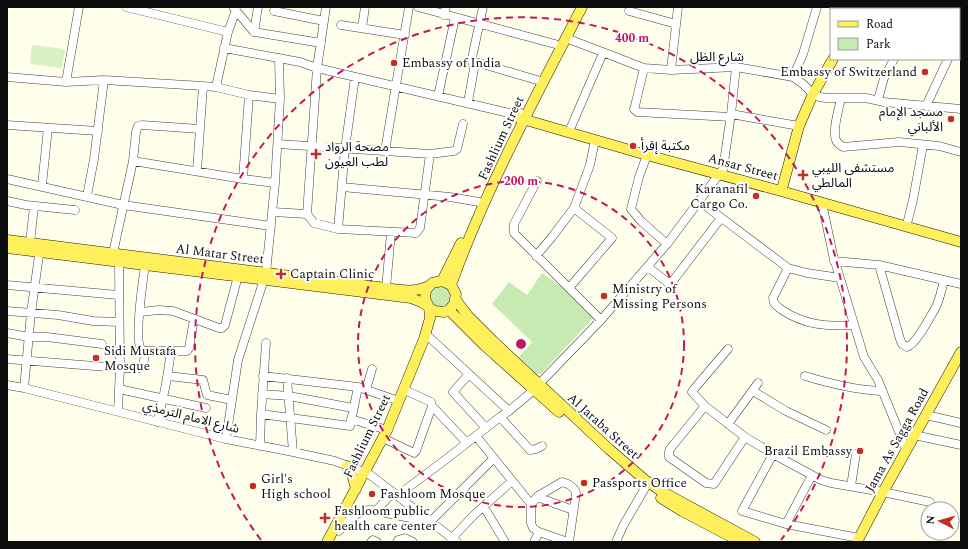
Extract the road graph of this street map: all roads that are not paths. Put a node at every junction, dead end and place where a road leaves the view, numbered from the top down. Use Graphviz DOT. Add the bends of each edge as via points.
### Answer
graph roads {
  1 [pos="79,7"];
  2 [pos="126,7"];
  3 [pos="258,7"];
  4 [pos="326,7"];
  5 [pos="366,7"];
  6 [pos="409,7"];
  7 [pos="418,7"];
  8 [pos="483,7"];
  9 [pos="576,7"];
  10 [pos="582,7"];
  11 [pos="678,7"];
  12 [pos="817,7"];
  13 [pos="234,9"];
  14 [pos="274,11"];
  15 [pos="445,11"];
  16 [pos="629,11"];
  17 [pos="455,18"];
  18 [pos="324,21"];
  19 [pos="480,24"];
  20 [pos="676,24"];
  21 [pos="341,25"];
  22 [pos="362,28"];
  23 [pos="228,32"];
  24 [pos="254,32"];
  25 [pos="405,35"];
  26 [pos="566,38"];
  27 [pos="321,44"];
  28 [pos="555,44"];
  29 [pos="224,48"];
  30 [pos="603,53"];
  31 [pos="279,58"];
  32 [pos="832,60"];
  33 [pos="893,60"];
  34 [pos="948,60"];
  35 [pos="472,61"];
  36 [pos="736,67"];
  37 [pos="317,68"];
  38 [pos="644,68"];
  39 [pos="671,70"];
  40 [pos="7,77"];
  41 [pos="355,77"];
  42 [pos="793,77"];
  43 [pos="104,80"];
  44 [pos="537,80"];
  45 [pos="66,82"];
  46 [pos="203,86"];
  47 [pos="216,87"];
  48 [pos="396,87"];
  49 [pos="813,94"];
  50 [pos="249,96"];
  51 [pos="438,96"];
  52 [pos="841,98"];
  53 [pos="280,99"];
  54 [pos="878,100"];
  55 [pos="468,102"];
  56 [pos="926,106"];
  57 [pos="961,109"];
  58 [pos="522,116"];
  59 [pos="731,116"];
  60 [pos="463,124"];
  61 [pos="7,125"];
  62 [pos="799,126"];
  63 [pos="571,127"];
  64 [pos="48,128"];
  65 [pos="200,129"];
  66 [pos="98,131"];
  67 [pos="595,140"];
  68 [pos="278,144"];
  69 [pos="923,145"];
  70 [pos="312,146"];
  71 [pos="344,149"];
  72 [pos="385,151"];
  73 [pos="961,152"];
  74 [pos="430,154"];
  75 [pos="647,155"];
  76 [pos="133,160"];
  77 [pos="721,171"];
  78 [pos="197,172"];
  79 [pos="7,178"];
  80 [pos="243,179"];
  81 [pos="537,181"];
  82 [pos="276,183"];
  83 [pos="42,185"];
  84 [pos="783,185"];
  85 [pos="342,187"];
  86 [pos="426,194"];
  87 [pos="87,196"];
  88 [pos="7,201"];
  89 [pos="700,201"];
  90 [pos="479,202"];
  91 [pos="822,203"];
  92 [pos="123,204"];
  93 [pos="34,206"];
  94 [pos="574,208"];
  95 [pos="75,210"];
  96 [pos="273,212"];
  97 [pos="865,212"];
  98 [pos="307,214"];
  99 [pos="722,218"];
  100 [pos="908,220"];
  101 [pos="271,226"];
  102 [pos="338,226"];
  103 [pos="391,233"];
  104 [pos="961,235"];
  105 [pos="7,240"];
  106 [pos="961,242"];
  107 [pos="667,244"];
  108 [pos="36,246"];
  109 [pos="7,248"];
  110 [pos="536,256"];
  111 [pos="114,259"];
  112 [pos="834,262"];
  113 [pos="145,265"];
  114 [pos="879,265"];
  115 [pos="648,267"];
  116 [pos="788,268"];
  117 [pos="238,276"];
  118 [pos="265,276"];
  119 [pos="840,278"];
  120 [pos="442,280"];
  121 [pos="944,280"];
  122 [pos="961,284"];
  123 [pos="7,285"];
  124 [pos="452,285"];
  125 [pos="429,286"];
  126 [pos="35,288"];
  127 [pos="386,288"];
  128 [pos="570,288"];
  129 [pos="118,294"];
  130 [pos="456,300"];
  131 [pos="429,307"];
  132 [pos="7,311"];
  133 [pos="447,311"];
  134 [pos="140,312"];
  135 [pos="31,313"];
  136 [pos="194,319"];
  137 [pos="601,320"];
  138 [pos="119,322"];
  139 [pos="854,325"];
  140 [pos="7,333"];
  141 [pos="29,337"];
  142 [pos="426,338"];
  143 [pos="266,343"];
  144 [pos="102,344"];
  145 [pos="728,349"];
  146 [pos="171,350"];
  147 [pos="145,351"];
  148 [pos="960,355"];
  149 [pos="7,359"];
  150 [pos="27,360"];
  151 [pos="120,368"];
  152 [pos="372,369"];
  153 [pos="469,374"];
  154 [pos="168,376"];
  155 [pos="263,376"];
  156 [pos="805,376"];
  157 [pos="287,378"];
  158 [pos="758,383"];
  159 [pos="7,385"];
  160 [pos="536,387"];
  161 [pos="24,388"];
  162 [pos="119,389"];
  163 [pos="362,389"];
  164 [pos="407,391"];
  165 [pos="882,391"];
  166 [pos="753,392"];
  167 [pos="262,394"];
  168 [pos="289,396"];
  169 [pos="164,399"];
  170 [pos="232,400"];
  171 [pos="399,401"];
  172 [pos="432,406"];
  173 [pos="706,406"];
  174 [pos="206,408"];
  175 [pos="353,408"];
  176 [pos="118,411"];
  177 [pos="509,411"];
  178 [pos="261,414"];
  179 [pos="926,415"];
  180 [pos="500,416"];
  181 [pos="291,418"];
  182 [pos="351,418"];
  183 [pos="157,422"];
  184 [pos="961,423"];
  185 [pos="728,424"];
  186 [pos="578,425"];
  187 [pos="486,428"];
  188 [pos="826,430"];
  189 [pos="387,435"];
  190 [pos="914,435"];
  191 [pos="476,436"];
  192 [pos="745,437"];
  193 [pos="226,439"];
  194 [pos="467,443"];
  195 [pos="961,445"];
  196 [pos="260,446"];
  197 [pos="542,446"];
  198 [pos="906,449"];
  199 [pos="293,452"];
  200 [pos="773,454"];
  201 [pos="856,454"];
  202 [pos="494,458"];
  203 [pos="347,466"];
  204 [pos="367,473"];
  205 [pos="812,475"];
  206 [pos="512,481"];
  207 [pos="851,486"];
  208 [pos="645,488"];
  209 [pos="356,489"];
  210 [pos="882,492"];
  211 [pos="395,494"];
  212 [pos="538,497"];
  213 [pos="925,501"];
  214 [pos="531,504"];
  215 [pos="484,507"];
  216 [pos="573,510"];
  217 [pos="376,511"];
  218 [pos="430,522"];
  219 [pos="786,524"];
  220 [pos="339,531"];
  221 [pos="539,532"];
  222 [pos="860,539"];
  223 [pos="454,540"];
  224 [pos="327,542"];
  225 [pos="333,542"];
  226 [pos="371,542"];
  227 [pos="377,542"];
  228 [pos="397,542"];
  229 [pos="412,542"];
  230 [pos="505,542"];
  231 [pos="534,542"];
  232 [pos="568,542"];
  233 [pos="616,542"];
  234 [pos="741,542"];
  235 [pos="755,542"];
  1 -- 45 [label="street"];
  2 -- 23 [label="street"];
  3 -- 24 [label="street"];
  4 -- 18 [label="street"];
  5 -- 22 [label="street"];
  6 -- 25 [label="street"];
  7 -- 15 [label="street"];
  8 -- 19 [label="street"];
  9 -- 28 [label="main road, Fashlium Street"];
  10 -- 26 [label="main road, Fashlium Street"];
  11 -- 20 [label="street"];
  12 -- 42 [label="street"];
  13 -- 23 [label="street"];
  13 -- 24 [label="street"];
  14 -- 18 [label="street"];
  15 -- 17 [label="street"];
  16 -- 20 [label="street"];
  17 -- 19 [label="street"];
  17 -- 51 [label="street"];
  18 -- 27 [label="street"];
  19 -- 28 [label="street"];
  19 -- 35 [label="street"];
  20 -- 39 [label="street"];
  21 -- 22 [label="street"];
  22 -- 25 [label="street"];
  23 -- 29 [label="street"];
  24 -- 27 [label="street"];
  25 -- 48 [label="street"];
  26 -- 30 [label="street, شارع الظل"];
  26 -- 58 [label="main road, Fashlium Street"];
  27 -- 37 [label="street"];
  28 -- 44 [label="main road, Fashlium Street"];
  29 -- 31 [label="street"];
  29 -- 47 [label="street"];
  30 -- 38 [label="street, شارع الظل"];
  30 -- 63 [label="street"];
  31 -- 37 [label="street"];
  31 -- 53 [label="street"];
  32 -- 49 [label="main road"];
  33 -- 54 [label="street" via="884,78"];
  34 -- 56 [label="street"];
  35 -- 44 [label="street"];
  35 -- 55 [label="street" via="474,69"];
  36 -- 39 [label="street, شارع الظل"];
  36 -- 42 [label="street, شارع الظل"];
  36 -- 59 [label="street"];
  37 -- 41 [label="street"];
  37 -- 70 [label="street"];
  38 -- 39 [label="street, شارع الظل"];
  38 -- 59 [label="street" via="634,110 637,112"];
  40 -- 45 [label="street"];
  41 -- 48 [label="street"];
  41 -- 71 [label="street"];
  42 -- 49 [label="street, شارع الظل"];
  43 -- 45 [label="street"];
  43 -- 46 [label="street"];
  43 -- 66 [label="street"];
  44 -- 58 [label="main road, Fashlium Street"];
  46 -- 47 [label="street"];
  46 -- 65 [label="street"];
  47 -- 50 [label="street"];
  48 -- 51 [label="street"];
  48 -- 72 [label="street"];
  49 -- 52 [label="street" via="825,98"];
  49 -- 62 [label="main road"];
  50 -- 53 [label="street"];
  50 -- 80 [label="street"];
  51 -- 55 [label="street"];
  52 -- 54 [label="street"];
  52 -- 69 [label="street" via="835,136 836,141 843,147 899,142"];
  53 -- 68 [label="street"];
  54 -- 56 [label="street"];
  55 -- 58 [label="street" via="515,112"];
  56 -- 57 [label="street"];
  58 -- 63 [label="main road, Ansar Street"];
  58 -- 67 [label="main road, Ansar Street"];
  58 -- 90 [label="main road, Fashlium Street"];
  58 -- 124 [label="main road, Fashlium Street" via="476,221"];
  59 -- 62 [label="street"];
  59 -- 77 [label="street"];
  60 -- 74 [label="street" via="454,152"];
  61 -- 64 [label="street"];
  62 -- 84 [label="main road"];
  63 -- 77 [label="main road, Ansar Street"];
  64 -- 66 [label="street"];
  64 -- 83 [label="street"];
  65 -- 76 [label="street" via="139,125"];
  65 -- 78 [label="street"];
  66 -- 87 [label="street"];
  67 -- 75 [label="main road, Ansar Street"];
  67 -- 94 [label="street" via="590,165"];
  68 -- 70 [label="street"];
  68 -- 82 [label="street"];
  69 -- 73 [label="street"];
  69 -- 100 [label="street"];
  70 -- 71 [label="street"];
  70 -- 98 [label="street"];
  71 -- 72 [label="street"];
  71 -- 85 [label="street"];
  72 -- 74 [label="street"];
  74 -- 86 [label="street"];
  75 -- 77 [label="main road, Ansar Street"];
  75 -- 107 [label="street" via="631,209"];
  76 -- 78 [label="street"];
  76 -- 92 [label="street"];
  77 -- 84 [label="main road, Ansar Street"];
  77 -- 89 [label="street"];
  77 -- 91 [label="main road, Ansar Street"];
  78 -- 80 [label="street"];
  79 -- 83 [label="street"];
  80 -- 82 [label="street"];
  81 -- 110 [label="street" via="513,229 517,238"];
  82 -- 96 [label="street"];
  83 -- 87 [label="street"];
  84 -- 97 [label="main road, Ansar Street"];
  85 -- 86 [label="street"];
  85 -- 102 [label="street"];
  86 -- 90 [label="street"];
  86 -- 103 [label="street" via="419,232"];
  87 -- 92 [label="street"];
  88 -- 93 [label="street"];
  89 -- 99 [label="street"];
  89 -- 107 [label="street"];
  90 -- 120 [label="main road, Fashlium Street"];
  91 -- 97 [label="main road, Ansar Street"];
  91 -- 112 [label="street"];
  92 -- 101 [label="street"];
  92 -- 111 [label="street"];
  93 -- 95 [label="street"];
  93 -- 108 [label="street"];
  94 -- 110 [label="street"];
  94 -- 128 [label="street" via="612,238"];
  96 -- 98 [label="street"];
  96 -- 101 [label="street"];
  97 -- 100 [label="main road, Ansar Street"];
  97 -- 106 [label="main road, Ansar Street"];
  98 -- 102 [label="street" via="314,223"];
  99 -- 115 [label="street" via="672,282 667,282"];
  99 -- 116 [label="street"];
  100 -- 104 [label="main road, Ansar Street"];
  101 -- 118 [label="street"];
  102 -- 103 [label="street"];
  103 -- 127 [label="street"];
  105 -- 108 [label="main road, Al Matar Street"];
  107 -- 115 [label="street"];
  108 -- 109 [label="main road"];
  108 -- 111 [label="main road, Al Matar Street"];
  108 -- 126 [label="street"];
  110 -- 128 [label="street"];
  111 -- 113 [label="main road"];
  111 -- 118 [label="main road, Al Matar Street"];
  111 -- 129 [label="street"];
  112 -- 114 [label="street"];
  112 -- 119 [label="street"];
  113 -- 117 [label="main road"];
  113 -- 134 [label="street"];
  114 -- 121 [label="street"];
  114 -- 121 [label="street" via="900,339 907,347 916,339 936,306"];
  115 -- 137 [label="street"];
  116 -- 119 [label="street"];
  116 -- 139 [label="street" via="774,295 773,302 776,306 803,321 822,325"];
  117 -- 118 [label="main road"];
  117 -- 136 [label="street" via="223,327"];
  118 -- 127 [label="main road, Al Matar Street"];
  118 -- 131 [label="main road" via="411,298"];
  118 -- 170 [label="street" via="238,360"];
  119 -- 139 [label="street"];
  120 -- 124 [label="main road"];
  120 -- 125 [label="main road"];
  121 -- 122 [label="street"];
  123 -- 126 [label="street"];
  124 -- 130 [label="main road"];
  125 -- 127 [label="main road, Al Matar Street" via="410,291"];
  125 -- 131 [label="main road" via="425,299"];
  126 -- 129 [label="street"];
  126 -- 135 [label="street"];
  128 -- 137 [label="street"];
  129 -- 138 [label="street"];
  130 -- 133 [label="main road"];
  130 -- 160 [label="main road, Al Jaraba Street"];
  131 -- 133 [label="main road" via="435,311"];
  131 -- 142 [label="main road" via="430,318"];
  132 -- 135 [label="street"];
  133 -- 142 [label="main road" via="438,318"];
  133 -- 160 [label="main road, Al Jaraba Street"];
  134 -- 136 [label="street" via="166,310"];
  134 -- 147 [label="street" via="139,346"];
  135 -- 138 [label="street"];
  135 -- 141 [label="street"];
  136 -- 146 [label="street" via="188,349 183,352"];
  137 -- 160 [label="street"];
  138 -- 151 [label="street"];
  139 -- 165 [label="street" via="864,357 875,373"];
  140 -- 141 [label="street"];
  141 -- 144 [label="street"];
  141 -- 150 [label="street"];
  142 -- 153 [label="street"];
  142 -- 164 [label="main road"];
  142 -- 171 [label="main road, Fashlium Street"];
  143 -- 155 [label="street"];
  145 -- 173 [label="street" via="692,391"];
  146 -- 147 [label="street"];
  146 -- 154 [label="street"];
  147 -- 151 [label="street" via="142,367"];
  148 -- 179 [label="main road, Jama As Sagga Road"];
  149 -- 150 [label="street"];
  150 -- 151 [label="street"];
  150 -- 161 [label="street"];
  151 -- 162 [label="street"];
  152 -- 163 [label="street"];
  153 -- 177 [label="street"];
  153 -- 187 [label="street" via="453,392"];
  154 -- 169 [label="street"];
  154 -- 170 [label="street" via="203,380 207,395"];
  155 -- 157 [label="street"];
  155 -- 167 [label="street"];
  156 -- 165 [label="street" via="839,386"];
  157 -- 163 [label="street"];
  157 -- 168 [label="street"];
  158 -- 166 [label="street"];
  159 -- 161 [label="street, شارع الامام الترمذي"];
  160 -- 177 [label="street"];
  160 -- 186 [label="main road, Al Jaraba Street"];
  161 -- 176 [label="street, شارع الامام الترمذي"];
  162 -- 169 [label="street"];
  162 -- 176 [label="street"];
  163 -- 171 [label="street"];
  163 -- 175 [label="street"];
  164 -- 172 [label="street" via="431,402"];
  164 -- 189 [label="main road"];
  165 -- 198 [label="street"];
  166 -- 185 [label="street"];
  166 -- 188 [label="street"];
  167 -- 168 [label="street"];
  167 -- 178 [label="street"];
  168 -- 175 [label="street"];
  168 -- 181 [label="street"];
  169 -- 174 [label="street"];
  169 -- 183 [label="street"];
  170 -- 193 [label="street"];
  171 -- 189 [label="main road, Fashlium Street"];
  172 -- 189 [label="street" via="415,452"];
  172 -- 194 [label="street"];
  173 -- 185 [label="street"];
  173 -- 192 [label="street" via="670,448 669,457 706,484 714,484"];
  175 -- 182 [label="street"];
  176 -- 183 [label="street, شارع الامام الترمذي"];
  177 -- 180 [label="street"];
  178 -- 181 [label="street"];
  178 -- 196 [label="street"];
  179 -- 184 [label="street"];
  179 -- 190 [label="main road, Jama As Sagga Road"];
  180 -- 187 [label="street"];
  180 -- 197 [label="street" via="530,450"];
  181 -- 182 [label="street" via="350,426"];
  181 -- 199 [label="street"];
  182 -- 189 [label="street"];
  183 -- 193 [label="street, شارع الامام الترمذي"];
  185 -- 192 [label="street"];
  186 -- 208 [label="main road, Al Jaraba Street"];
  186 -- 235 [label="main road, Al Jaraba Street" via="653,486"];
  187 -- 191 [label="street"];
  189 -- 204 [label="main road, Fashlium Street"];
  189 -- 204 [label="main road, Fashlium Street" via="377,461"];
  190 -- 195 [label="street"];
  190 -- 198 [label="main road, Jama As Sagga Road"];
  191 -- 194 [label="street"];
  191 -- 202 [label="street"];
  192 -- 200 [label="street"];
  193 -- 196 [label="street, شارع الامام الترمذي"];
  194 -- 211 [label="street"];
  196 -- 199 [label="street, شارع الامام الترمذي"];
  198 -- 210 [label="main road, Jama As Sagga Road"];
  199 -- 203 [label="street, شارع الامام الترمذي"];
  200 -- 205 [label="street"];
  200 -- 219 [label="street" via="742,511"];
  201 -- 207 [label="street"];
  202 -- 206 [label="street"];
  202 -- 218 [label="street"];
  203 -- 204 [label="street, شارع الامام الترمذي"];
  203 -- 209 [label="main road"];
  204 -- 209 [label="main road, Fashlium Street"];
  204 -- 211 [label="street, شارع الامام الترمذي"];
  204 -- 220 [label="main road, Fashlium Street"];
  205 -- 207 [label="street" via="826,482"];
  205 -- 219 [label="street"];
  206 -- 214 [label="street"];
  206 -- 215 [label="street"];
  207 -- 210 [label="street"];
  208 -- 233 [label="street"];
  208 -- 234 [label="main road, Al Jaraba Street"];
  209 -- 224 [label="main road, Fashlium Street"];
  210 -- 213 [label="street"];
  210 -- 222 [label="main road, Jama As Sagga Road"];
  211 -- 217 [label="street"];
  211 -- 218 [label="street, شارع الامام الترمذي"];
  212 -- 214 [label="street"];
  212 -- 216 [label="street"];
  212 -- 216 [label="street" via="559,484 566,483 575,491"];
  214 -- 221 [label="street" via="531,526"];
  215 -- 223 [label="street" via="462,527"];
  215 -- 230 [label="street"];
  216 -- 232 [label="street"];
  217 -- 218 [label="street"];
  217 -- 220 [label="street" via="361,512"];
  218 -- 223 [label="street, شارع الامام الترمذي"];
  219 -- 222 [label="street"];
  220 -- 225 [label="main road, Fashlium Street"];
  221 -- 231 [label="street"];
  221 -- 232 [label="street"];
  226 -- 227 [label="street"];
  228 -- 229 [label="street" via="405,538"];
}
